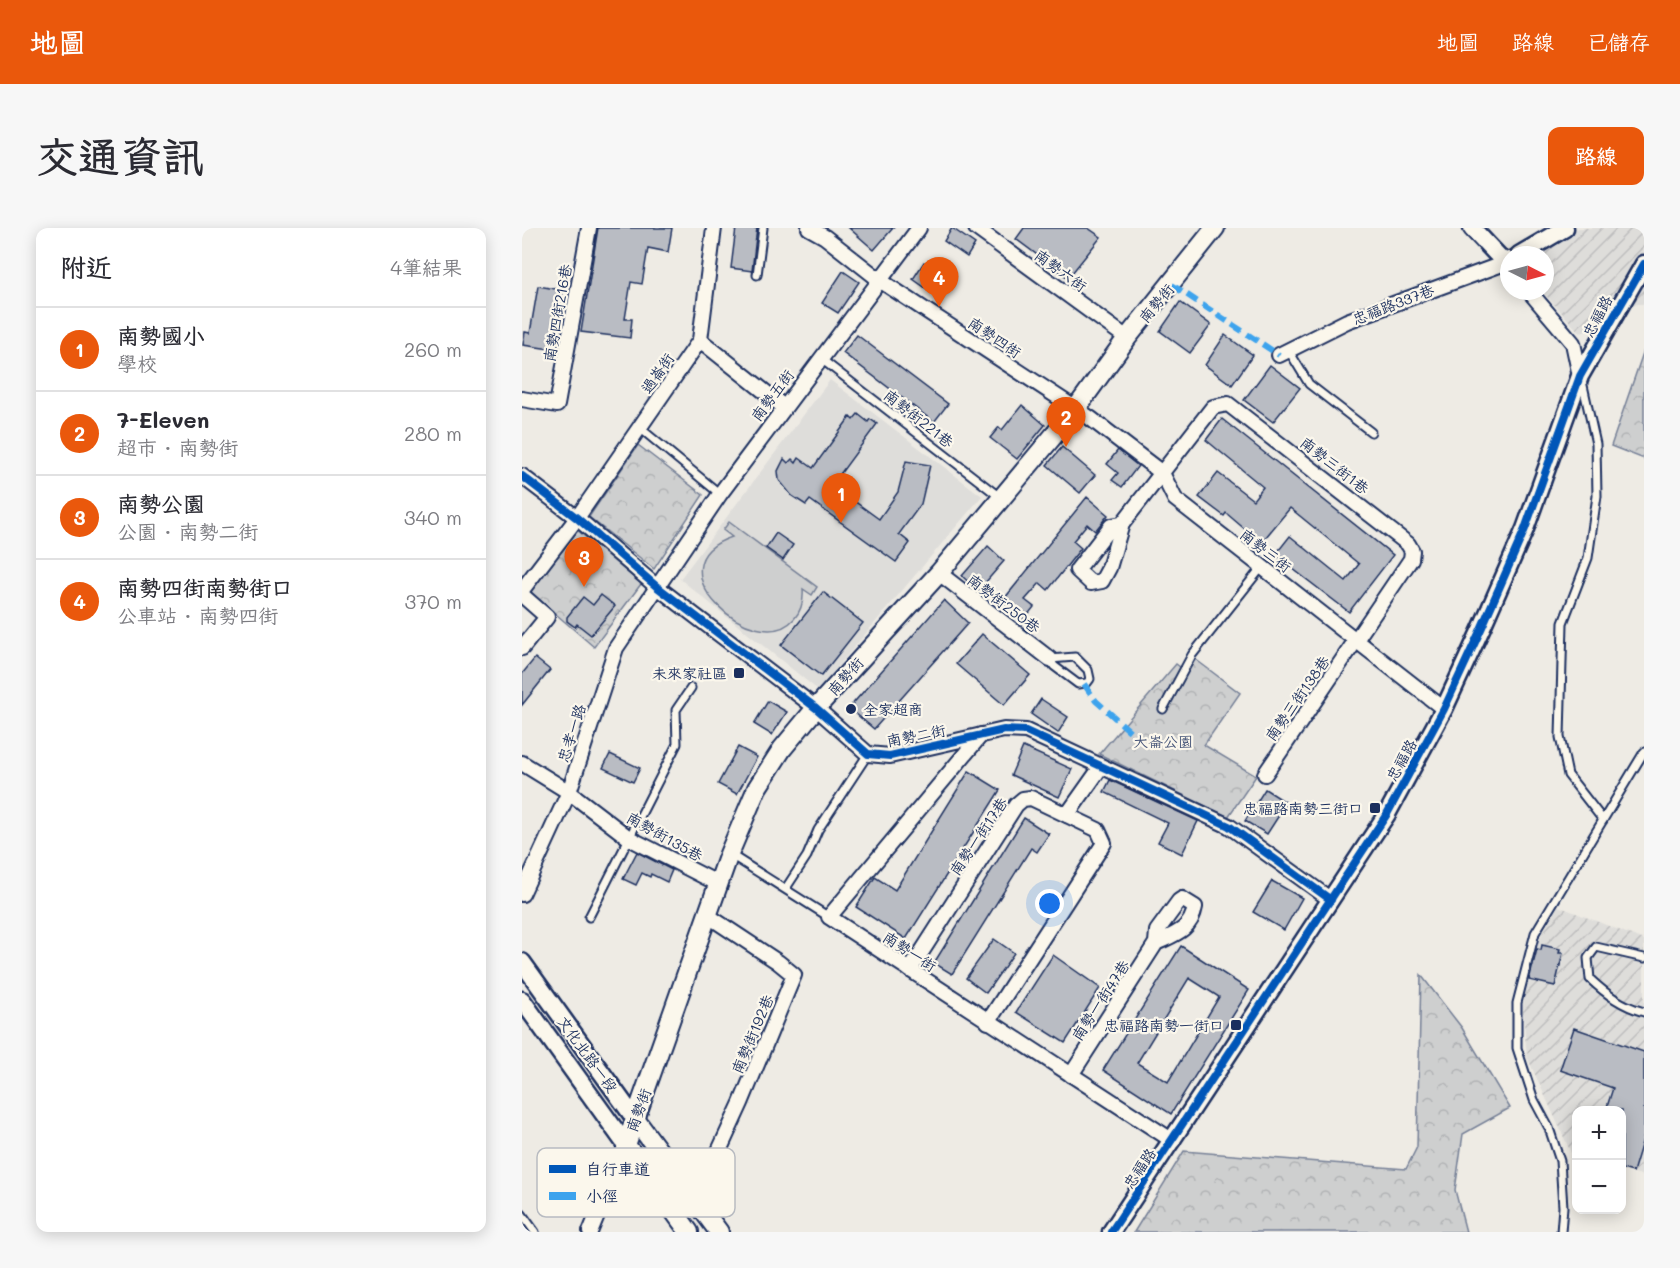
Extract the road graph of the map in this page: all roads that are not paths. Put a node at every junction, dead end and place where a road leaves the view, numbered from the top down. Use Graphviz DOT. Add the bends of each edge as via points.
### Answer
graph roads {
  1 [pos="589,228"];
  2 [pos="714,228"];
  3 [pos="763,228"];
  4 [pos="809,228"];
  5 [pos="919,228"];
  6 [pos="976,228"];
  7 [pos="1215,228"];
  8 [pos="1472,228"];
  9 [pos="1565,228"];
  10 [pos="1535,246"];
  11 [pos="1500,252"];
  12 [pos="1644,264"];
  13 [pos="1500,265"];
  14 [pos="757,275"];
  15 [pos="881,281"];
  16 [pos="1537,300"];
  17 [pos="1127,338"];
  18 [pos="700,340"];
  19 [pos="1284,353"];
  20 [pos="820,358"];
  21 [pos="1580,376"];
  22 [pos="522,399"];
  23 [pos="784,407"];
  24 [pos="1075,410"];
  25 [pos="640,428"];
  26 [pos="1371,432"];
  27 [pos="1162,473"];
  28 [pos="522,476"];
  29 [pos="720,494"];
  30 [pos="1001,498"];
  31 [pos="577,518"];
  32 [pos="1122,524"];
  33 [pos="1261,568"];
  34 [pos="939,573"];
  35 [pos="656,586"];
  36 [pos="522,590"];
  37 [pos="522,595"];
  38 [pos="1357,641"];
  39 [pos="522,648"];
  40 [pos="1050,659"];
  41 [pos="691,688"];
  42 [pos="816,708"];
  43 [pos="1163,709"];
  44 [pos="1444,709"];
  45 [pos="981,735"];
  46 [pos="1644,752"];
  47 [pos="868,754"];
  48 [pos="522,763"];
  49 [pos="1101,767"];
  50 [pos="1265,774"];
  51 [pos="569,792"];
  52 [pos="1067,814"];
  53 [pos="1603,820"];
  54 [pos="629,838"];
  55 [pos="729,854"];
  56 [pos="719,884"];
  57 [pos="786,888"];
  58 [pos="522,894"];
  59 [pos="1331,900"];
  60 [pos="707,915"];
  61 [pos="588,917"];
  62 [pos="829,917"];
  63 [pos="1156,943"];
  64 [pos="1644,958"];
  65 [pos="522,962"];
  66 [pos="909,970"];
  67 [pos="522,1000"];
  68 [pos="1644,1012"];
  69 [pos="988,1022"];
  70 [pos="1071,1075"];
  71 [pos="635,1119"];
  72 [pos="1173,1141"];
  73 [pos="626,1145"];
  74 [pos="625,1148"];
  75 [pos="628,1148"];
  76 [pos="657,1148"];
  77 [pos="720,1148"];
  78 [pos="522,1214"];
  79 [pos="596,1217"];
  80 [pos="678,1217"];
  81 [pos="708,1217"];
  82 [pos="535,1232"];
  83 [pos="590,1232"];
  84 [pos="689,1232"];
  85 [pos="719,1232"];
  86 [pos="1111,1232"];
  87 [pos="1560,1232"];
  1 -- 22 [label="street, 南勢四街216巷" via="557,405"];
  2 -- 18 [label="street, 過崙街"];
  3 -- 14 [label="lane"];
  4 -- 15 [label="street, 南勢四街"];
  5 -- 15 [label="street, 南勢五街"];
  6 -- 17 [label="street, 南勢六街"];
  7 -- 17 [label="main road, 南勢街"];
  8 -- 11 [label="street"];
  9 -- 10 [label="street, 忠福路337巷"];
  12 -- 21 [label="street, 忠福路"];
  13 -- 19 [label="street, 忠福路337巷" via="1347,321"];
  15 -- 20 [label="street, 南勢五街"];
  15 -- 24 [label="street, 南勢四街"];
  16 -- 21 [label="street" via="1573,343"];
  17 -- 24 [label="main road, 南勢街"];
  18 -- 23 [label="street"];
  18 -- 25 [label="street, 過崙街"];
  19 -- 26 [label="lane" via="1309,384"];
  20 -- 23 [label="street, 南勢五街"];
  20 -- 30 [label="lane, 南勢街221巷"];
  21 -- 44 [label="street, 忠福路" via="1525,529"];
  21 -- 53 [label="lane" via="1596,444 1597,496 1588,558 1563,623 1560,737 1568,775"];
  23 -- 29 [label="street, 南勢五街"];
  24 -- 27 [label="street, 南勢三街"];
  24 -- 30 [label="main road, 南勢街"];
  25 -- 29 [label="lane"];
  25 -- 31 [label="street, 過崙街"];
  27 -- 32 [label="street, 南勢三街1巷"];
  27 -- 33 [label="street, 南勢三街" via="1175,499"];
  27 -- 38 [label="street, 南勢三街1巷" via="1213,407 1228,404 1408,544 1411,559"];
  28 -- 31 [label="street, 南勢二街"];
  29 -- 35 [label="street, 南勢五街"];
  30 -- 34 [label="main road, 南勢街"];
  31 -- 35 [label="street, 南勢二街"];
  31 -- 36 [label="street, 過崙街"];
  33 -- 38 [label="street, 南勢三街"];
  33 -- 43 [label="lane" via="1192,655"];
  34 -- 40 [label="street, 南勢街250巷"];
  34 -- 42 [label="main road, 南勢街"];
  35 -- 42 [label="street, 南勢二街"];
  35 -- 51 [label="street, 忠孝一路" via="616,648"];
  37 -- 39 [label="street" via="547,617"];
  38 -- 44 [label="street, 南勢三街"];
  38 -- 50 [label="street, 南勢三街138巷"];
  40 -- 40 [label="lane" via="1078,684 1090,679 1088,670 1075,657"];
  41 -- 54 [label="lane" via="676,710 677,744"];
  42 -- 47 [label="street, 南勢二街"];
  42 -- 55 [label="main road, 南勢街" via="757,788"];
  44 -- 59 [label="street, 忠福路" via="1387,814"];
  45 -- 47 [label="street, 南勢二街" via="890,756"];
  45 -- 49 [label="street, 南勢二街" via="1026,731"];
  45 -- 62 [label="street"];
  46 -- 53 [label="lane"];
  47 -- 57 [label="lane"];
  48 -- 51 [label="street, 南勢街135巷"];
  49 -- 52 [label="street"];
  49 -- 59 [label="street, 南勢二街" via="1229,826"];
  51 -- 54 [label="street, 南勢街135巷"];
  51 -- 58 [label="street, 忠孝一路"];
  52 -- 66 [label="street, 南勢一街17巷" via="1031,798 1016,805"];
  52 -- 69 [label="street, 南勢一街17巷" via="1098,830 1104,843"];
  53 -- 87 [label="lane" via="1535,933 1517,1003 1517,1048 1560,1161"];
  54 -- 56 [label="street, 南勢街135巷"];
  54 -- 61 [label="lane"];
  55 -- 56 [label="main road, 南勢街"];
  55 -- 57 [label="lane"];
  56 -- 60 [label="main road, 南勢街"];
  57 -- 62 [label="lane"];
  59 -- 72 [label="street, 忠福路"];
  60 -- 71 [label="main road, 南勢街"];
  60 -- 77 [label="street, 南勢街192巷" via="794,975"];
  62 -- 66 [label="street, 南勢一街"];
  63 -- 70 [label="street, 南勢一街47巷"];
  64 -- 68 [label="lane" via="1596,947 1588,958 1590,979 1615,999"];
  65 -- 71 [label="street, 文化北路一段"];
  66 -- 69 [label="street, 南勢一街"];
  67 -- 73 [label="street, 文化北路一段"];
  69 -- 70 [label="street, 南勢一街"];
  70 -- 72 [label="street, 南勢一街"];
  71 -- 73 [label="main road, 南勢街"];
  71 -- 76 [label="main road, 文化北路一段"];
  72 -- 86 [label="street, 忠福路"];
  73 -- 74 [label="street, 南勢街"];
  73 -- 75 [label="main road, 文化北路一段"];
  78 -- 82 [label="lane"];
  79 -- 83 [label="street, 南勢街"];
  80 -- 84 [label="main road, 文化北路一段"];
  81 -- 85 [label="main road, 文化北路一段"];
}
